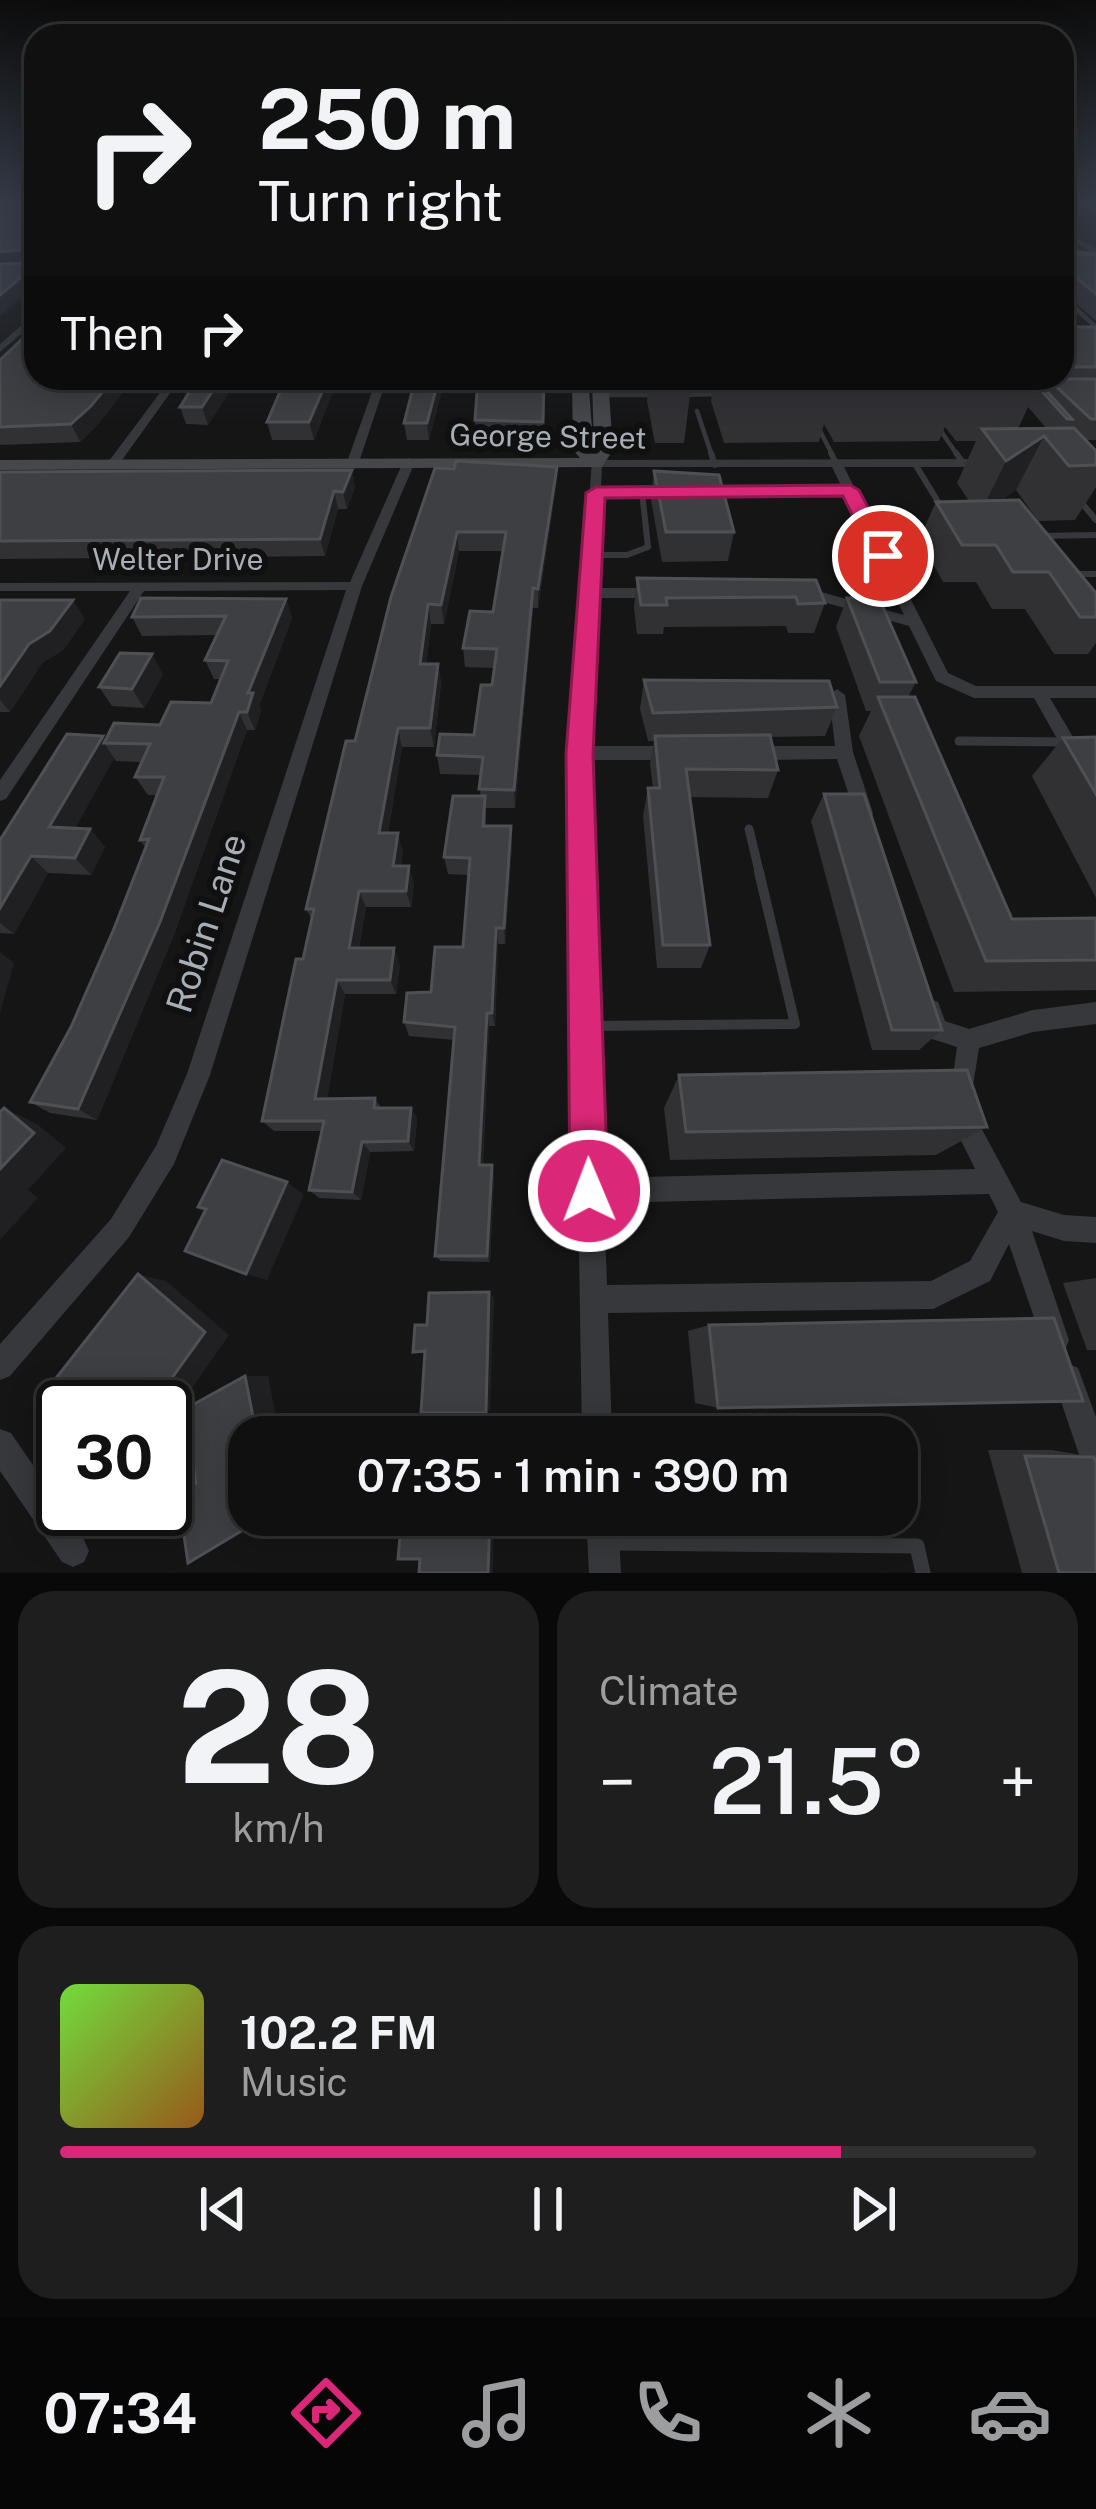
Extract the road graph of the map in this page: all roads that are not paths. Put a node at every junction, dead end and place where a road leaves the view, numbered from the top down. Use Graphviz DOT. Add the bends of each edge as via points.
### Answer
graph roads {
  1 [pos="1074,307"];
  2 [pos="24,327"];
  3 [pos="1096,328"];
  4 [pos="0,349"];
  5 [pos="167,390"];
  6 [pos="378,390"];
  7 [pos="580,390"];
  8 [pos="600,390"];
  9 [pos="615,390"];
  10 [pos="638,390"];
  11 [pos="730,394"];
  12 [pos="639,395"];
  13 [pos="924,406"];
  14 [pos="697,411"];
  15 [pos="815,420"];
  16 [pos="353,462"];
  17 [pos="409,463"];
  18 [pos="596,463"];
  19 [pos="836,463"];
  20 [pos="113,464"];
  21 [pos="915,464"];
  22 [pos="964,464"];
  23 [pos="1006,464"];
  24 [pos="0,465"];
  25 [pos="715,465"];
  26 [pos="850,490"];
  27 [pos="642,491"];
  28 [pos="665,491"];
  29 [pos="688,491"];
  30 [pos="1072,492"];
  31 [pos="596,493"];
  32 [pos="940,505"];
  33 [pos="1096,520"];
  34 [pos="1096,536"];
  35 [pos="1020,537"];
  36 [pos="591,555"];
  37 [pos="1062,574"];
  38 [pos="1096,574"];
  39 [pos="356,586"];
  40 [pos="0,587"];
  41 [pos="140,587"];
  42 [pos="784,592"];
  43 [pos="588,593"];
  44 [pos="675,593"];
  45 [pos="916,622"];
  46 [pos="1040,692"];
  47 [pos="1096,692"];
  48 [pos="837,695"];
  49 [pos="959,741"];
  50 [pos="1074,742"];
  51 [pos="844,752"];
  52 [pos="690,753"];
  53 [pos="734,753"];
  54 [pos="580,754"];
  55 [pos="1096,792"];
  56 [pos="0,794"];
  57 [pos="749,830"];
  58 [pos="873,838"];
  59 [pos="922,987"];
  60 [pos="1096,1013"];
  61 [pos="584,1027"];
  62 [pos="969,1040"];
  63 [pos="996,1181"];
  64 [pos="589,1191"];
  65 [pos="1012,1212"];
  66 [pos="1096,1230"];
  67 [pos="592,1299"];
  68 [pos="0,1366"];
  69 [pos="596,1416"];
  70 [pos="0,1444"];
  71 [pos="1096,1461"];
  72 [pos="604,1544"];
  73 [pos="74,1551"];
  74 [pos="923,1573"];
  1 -- 3 [label="lane"];
  2 -- 4 [label="street"];
  5 -- 20 [label="street"];
  6 -- 16 [label="street"];
  7 -- 18 [label="street" via="582,450"];
  8 -- 18 [label="street" via="604,450"];
  9 -- 12 [label="lane"];
  10 -- 12 [label="lane"];
  11 -- 12 [label="lane"];
  13 -- 22 [label="lane"];
  14 -- 25 [label="lane"];
  15 -- 19 [label="lane"];
  16 -- 17 [label="street, George Street"];
  16 -- 20 [label="street, George Street"];
  17 -- 18 [label="street, George Street"];
  17 -- 39 [label="street, Robin Lane"];
  18 -- 25 [label="street, George Street"];
  18 -- 31 [label="street"];
  19 -- 21 [label="street, George Street"];
  19 -- 25 [label="street, George Street"];
  19 -- 26 [label="street"];
  20 -- 24 [label="street, George Street"];
  21 -- 22 [label="street, George Street"];
  21 -- 32 [label="lane"];
  22 -- 23 [label="street, George Street"];
  26 -- 29 [label="lane"];
  26 -- 45 [label="street"];
  27 -- 28 [label="lane"];
  27 -- 31 [label="lane"];
  27 -- 36 [label="lane" via="648,547"];
  30 -- 33 [label="lane"];
  31 -- 36 [label="street"];
  34 -- 35 [label="lane"];
  36 -- 43 [label="street"];
  37 -- 38 [label="lane"];
  39 -- 41 [label="street, Welter Drive"];
  39 -- 68 [label="street, Robin Lane" via="165,1155 119,1228"];
  40 -- 41 [label="street, Welter Drive"];
  41 -- 56 [label="street"];
  42 -- 45 [label="street"];
  43 -- 44 [label="street"];
  43 -- 54 [label="street"];
  45 -- 46 [label="street" via="955,688"];
  46 -- 47 [label="street"];
  46 -- 50 [label="street"];
  48 -- 51 [label="street"];
  49 -- 50 [label="lane"];
  50 -- 55 [label="street"];
  51 -- 53 [label="street"];
  51 -- 58 [label="street"];
  52 -- 54 [label="street"];
  54 -- 61 [label="street"];
  57 -- 61 [label="lane" via="795,1024"];
  59 -- 62 [label="street" via="937,1030"];
  60 -- 62 [label="street"];
  61 -- 64 [label="street"];
  62 -- 63 [label="street" via="961,1115"];
  63 -- 64 [label="street"];
  63 -- 65 [label="street"];
  64 -- 67 [label="street"];
  65 -- 66 [label="street"];
  65 -- 67 [label="street" via="980,1271 933,1295"];
  65 -- 71 [label="street"];
  67 -- 69 [label="street"];
  70 -- 73 [label="street"];
  72 -- 74 [label="lane" via="917,1546"];
}
